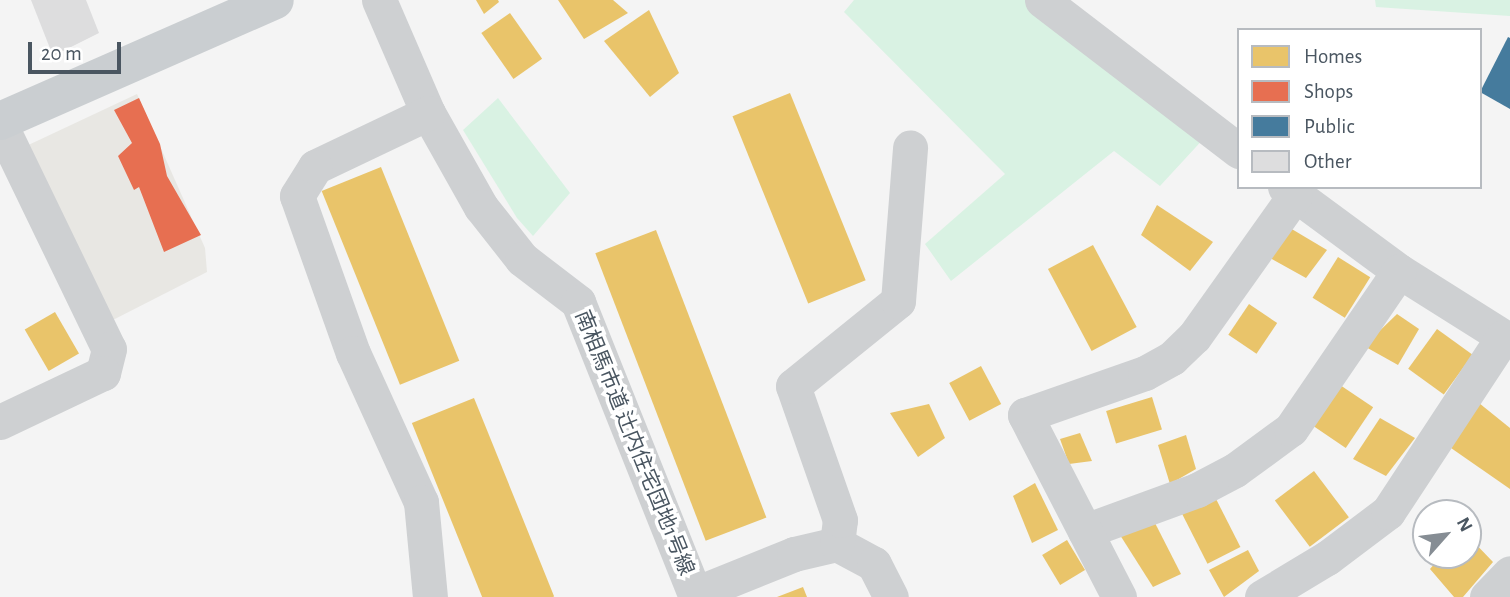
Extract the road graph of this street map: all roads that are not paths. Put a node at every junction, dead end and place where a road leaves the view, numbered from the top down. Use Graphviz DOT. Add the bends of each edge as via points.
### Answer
graph roads {
  1 [pos="275,0"];
  2 [pos="379,0"];
  3 [pos="1042,0"];
  4 [pos="221,11"];
  5 [pos="428,113"];
  6 [pos="0,123"];
  7 [pos="910,147"];
  8 [pos="1237,149"];
  9 [pos="1290,191"];
  10 [pos="1399,271"];
  11 [pos="1507,339"];
  12 [pos="0,422"];
  13 [pos="1085,531"];
  14 [pos="837,544"];
  15 [pos="1510,573"];
  16 [pos="691,595"];
  17 [pos="430,597"];
  18 [pos="891,597"];
  19 [pos="1119,597"];
  20 [pos="1262,597"];
  21 [pos="1487,597"];
  1 -- 4 [label="main road"];
  2 -- 5 [label="street, 南相馬市道 辻内住宅団地1号線"];
  3 -- 8 [label="street"];
  4 -- 6 [label="main road"];
  5 -- 16 [label="street, 南相馬市道 辻内住宅団地1号線" via="481,207 522,259 578,302"];
  5 -- 17 [label="street" via="315,167 298,196 353,353 421,502"];
  6 -- 12 [label="street" via="109,349 103,373"];
  7 -- 14 [label="street" via="898,301 793,386 841,520"];
  9 -- 10 [label="street"];
  9 -- 13 [label="street" via="1194,337 1172,358 1145,373 1026,415"];
  10 -- 11 [label="street"];
  10 -- 13 [label="street" via="1291,429 1235,470 1197,490"];
  11 -- 20 [label="street" via="1388,512 1327,558"];
  13 -- 19 [label="street"];
  14 -- 16 [label="street, 南相馬市道 辻内住宅団地1号線" via="793,554"];
  14 -- 18 [label="street" via="874,564"];
  15 -- 21 [label="street"];
}
